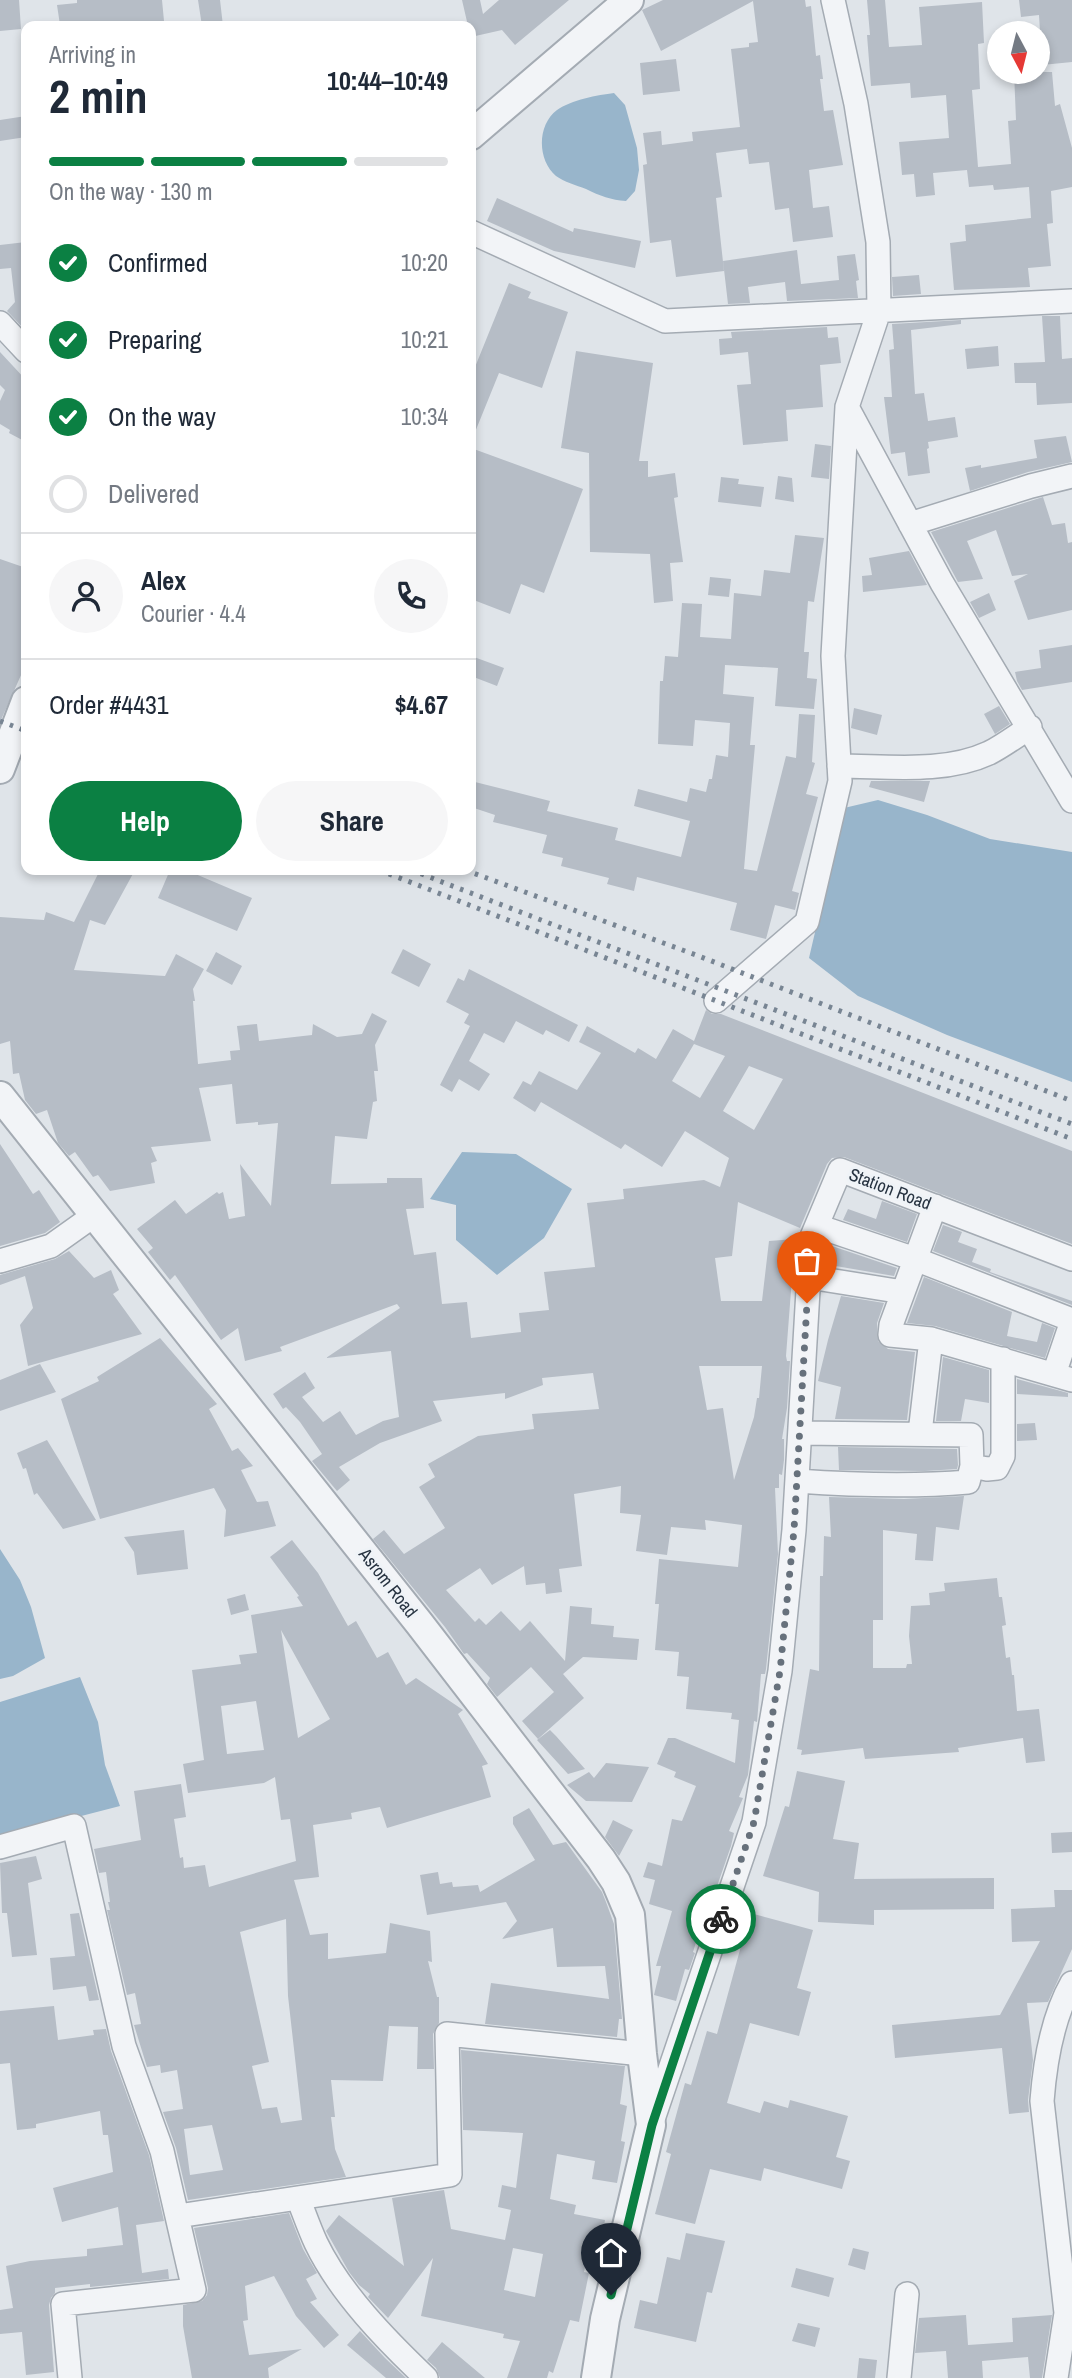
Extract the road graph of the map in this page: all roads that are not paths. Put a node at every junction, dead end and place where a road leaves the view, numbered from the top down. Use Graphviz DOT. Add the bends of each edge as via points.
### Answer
graph roads {
  1 [pos="629,0"];
  2 [pos="833,0"];
  3 [pos="476,131"];
  4 [pos="476,234"];
  5 [pos="1072,301"];
  6 [pos="879,311"];
  7 [pos="0,323"];
  8 [pos="21,346"];
  9 [pos="847,407"];
  10 [pos="1072,476"];
  11 [pos="911,524"];
  12 [pos="21,714"];
  13 [pos="1030,727"];
  14 [pos="839,766"];
  15 [pos="0,769"];
  16 [pos="1065,773"];
  17 [pos="1072,802"];
  18 [pos="716,1001"];
  19 [pos="0,1096"];
  20 [pos="935,1206"];
  21 [pos="96,1214"];
  22 [pos="817,1226"];
  23 [pos="915,1259"];
  24 [pos="1072,1259"];
  25 [pos="0,1261"];
  26 [pos="809,1277"];
  27 [pos="903,1292"];
  28 [pos="1072,1320"];
  29 [pos="931,1339"];
  30 [pos="1003,1360"];
  31 [pos="1063,1377"];
  32 [pos="800,1433"];
  33 [pos="920,1433"];
  34 [pos="972,1466"];
  35 [pos="797,1481"];
  36 [pos="0,1847"];
  37 [pos="1072,1983"];
  38 [pos="642,2054"];
  39 [pos="652,2125"];
  40 [pos="298,2198"];
  41 [pos="178,2216"];
  42 [pos="907,2294"];
  43 [pos="70,2378"];
  44 [pos="426,2378"];
  45 [pos="596,2378"];
  46 [pos="899,2378"];
  47 [pos="1056,2378"];
  1 -- 3 [label="street"];
  2 -- 6 [label="street" via="856,103 878,242"];
  4 -- 6 [label="street" via="665,321"];
  5 -- 6 [label="street"];
  6 -- 9 [label="street"];
  7 -- 8 [label="street"];
  9 -- 11 [label="street"];
  9 -- 14 [label="street" via="833,656"];
  10 -- 11 [label="street"];
  11 -- 13 [label="street"];
  12 -- 15 [label="street"];
  13 -- 14 [label="street" via="989,753 965,761 938,766"];
  13 -- 16 [label="street"];
  14 -- 18 [label="street" via="840,781 807,922"];
  16 -- 17 [label="street"];
  19 -- 21 [label="street, Asrom Road"];
  20 -- 22 [label="street, Station Road" via="840,1170"];
  20 -- 23 [label="street"];
  20 -- 24 [label="street, Station Road"];
  21 -- 25 [label="street" via="51,1246"];
  21 -- 38 [label="street, Asrom Road" via="609,1870 630,1915"];
  22 -- 23 [label="street"];
  22 -- 26 [label="street, Station Road" via="811,1240"];
  23 -- 27 [label="street"];
  23 -- 28 [label="street"];
  26 -- 27 [label="street"];
  26 -- 32 [label="street, Station Road"];
  27 -- 29 [label="street" via="890,1335"];
  28 -- 31 [label="street"];
  29 -- 30 [label="street"];
  29 -- 33 [label="street"];
  30 -- 31 [label="street"];
  30 -- 34 [label="street" via="1003,1456 997,1468"];
  32 -- 33 [label="street"];
  32 -- 35 [label="street, Station Road"];
  33 -- 34 [label="street" via="971,1435"];
  34 -- 35 [label="street" via="968,1482 924,1486"];
  35 -- 39 [label="street, Station Road" via="780,1671 754,1822"];
  36 -- 41 [label="street" via="75,1826 124,2046 162,2151"];
  37 -- 47 [label="street" via="1061,2002 1042,2101 1066,2313"];
  38 -- 39 [label="street, Asrom Road"];
  38 -- 40 [label="street" via="447,2034 450,2175"];
  39 -- 45 [label="street"];
  40 -- 41 [label="street"];
  40 -- 44 [label="street" via="317,2245 350,2296"];
  41 -- 43 [label="street" via="194,2290 63,2304"];
  42 -- 46 [label="street"];
}
